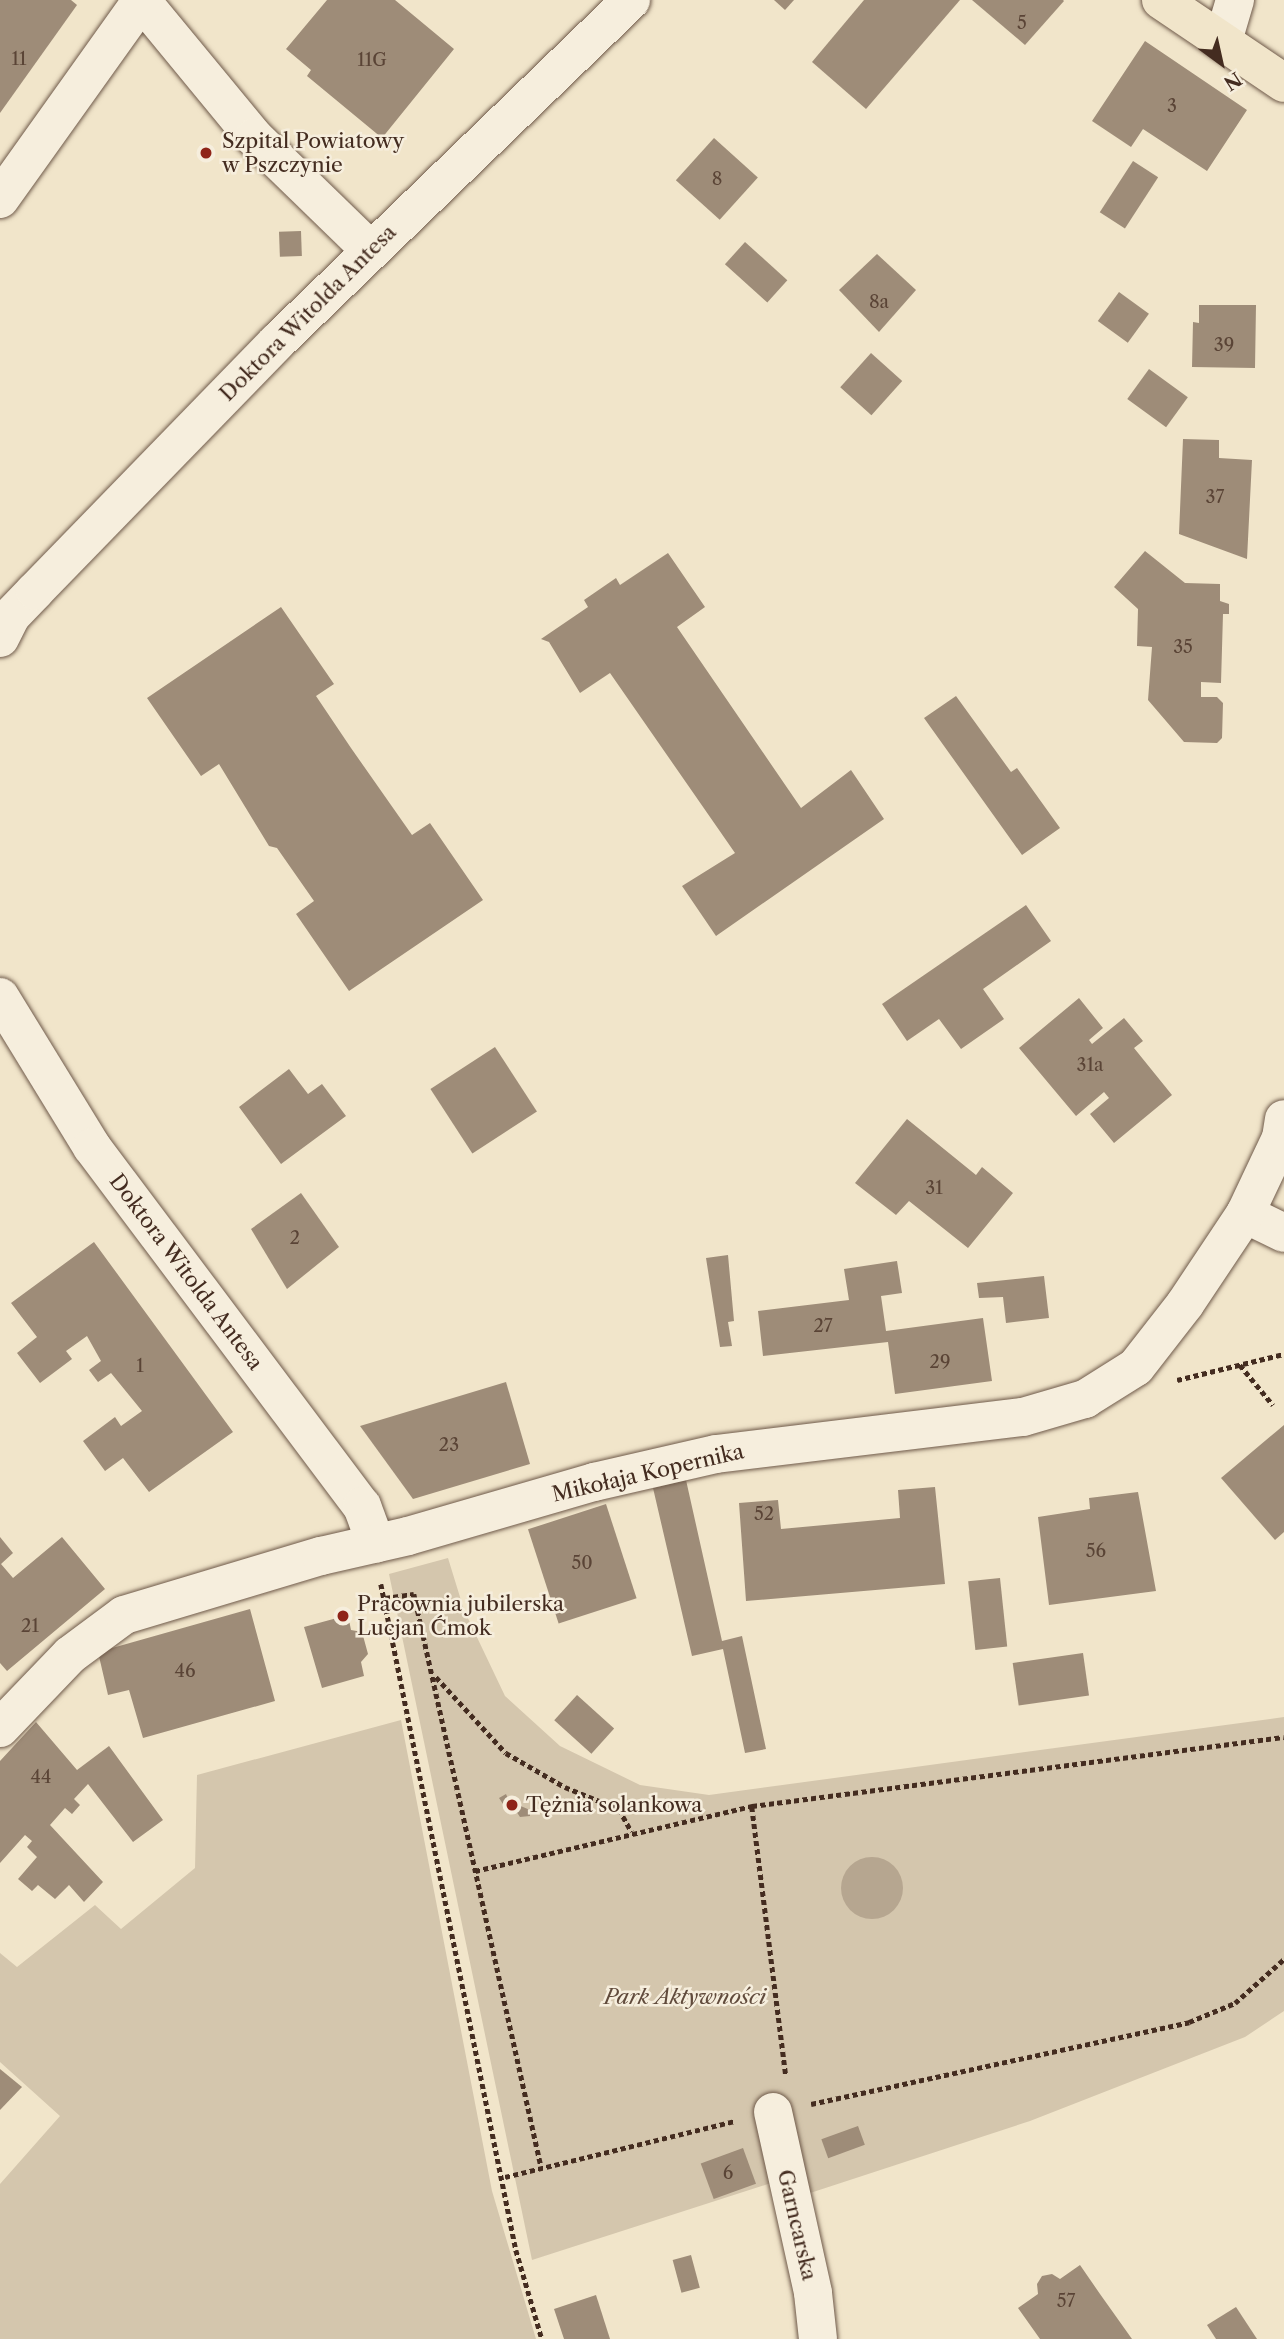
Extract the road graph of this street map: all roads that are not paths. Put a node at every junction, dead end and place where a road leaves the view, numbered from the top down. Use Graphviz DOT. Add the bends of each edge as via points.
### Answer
graph roads {
  1 [pos="142,0"];
  2 [pos="631,0"];
  3 [pos="1161,0"];
  4 [pos="1235,0"];
  5 [pos="1223,41"];
  6 [pos="1284,83"];
  7 [pos="0,199"];
  8 [pos="370,250"];
  9 [pos="4,622"];
  10 [pos="0,997"];
  11 [pos="1284,1119"];
  12 [pos="1245,1214"];
  13 [pos="1284,1233"];
  14 [pos="378,1560"];
  15 [pos="0,1728"];
  16 [pos="782,2110"];
  17 [pos="818,2339"];
  1 -- 7 [label="street"];
  1 -- 8 [label="street" via="254,137"];
  2 -- 8 [label="street, Doktora Witolda Antesa"];
  3 -- 5 [label="main road"];
  4 -- 5 [label="street"];
  5 -- 6 [label="main road"];
  8 -- 9 [label="street, Doktora Witolda Antesa"];
  10 -- 14 [label="street, Doktora Witolda Antesa" via="92,1147 362,1506"];
  11 -- 12 [label="street, Mikołaja Kopernika" via="1281,1138"];
  12 -- 13 [label="street"];
  12 -- 14 [label="street, Mikołaja Kopernika" via="1136,1367 1085,1399 1023,1417 716,1454 594,1482"];
  14 -- 15 [label="street, Mikołaja Kopernika" via="321,1556 124,1615 70,1655"];
  16 -- 17 [label="street, Garncarska"];
}
